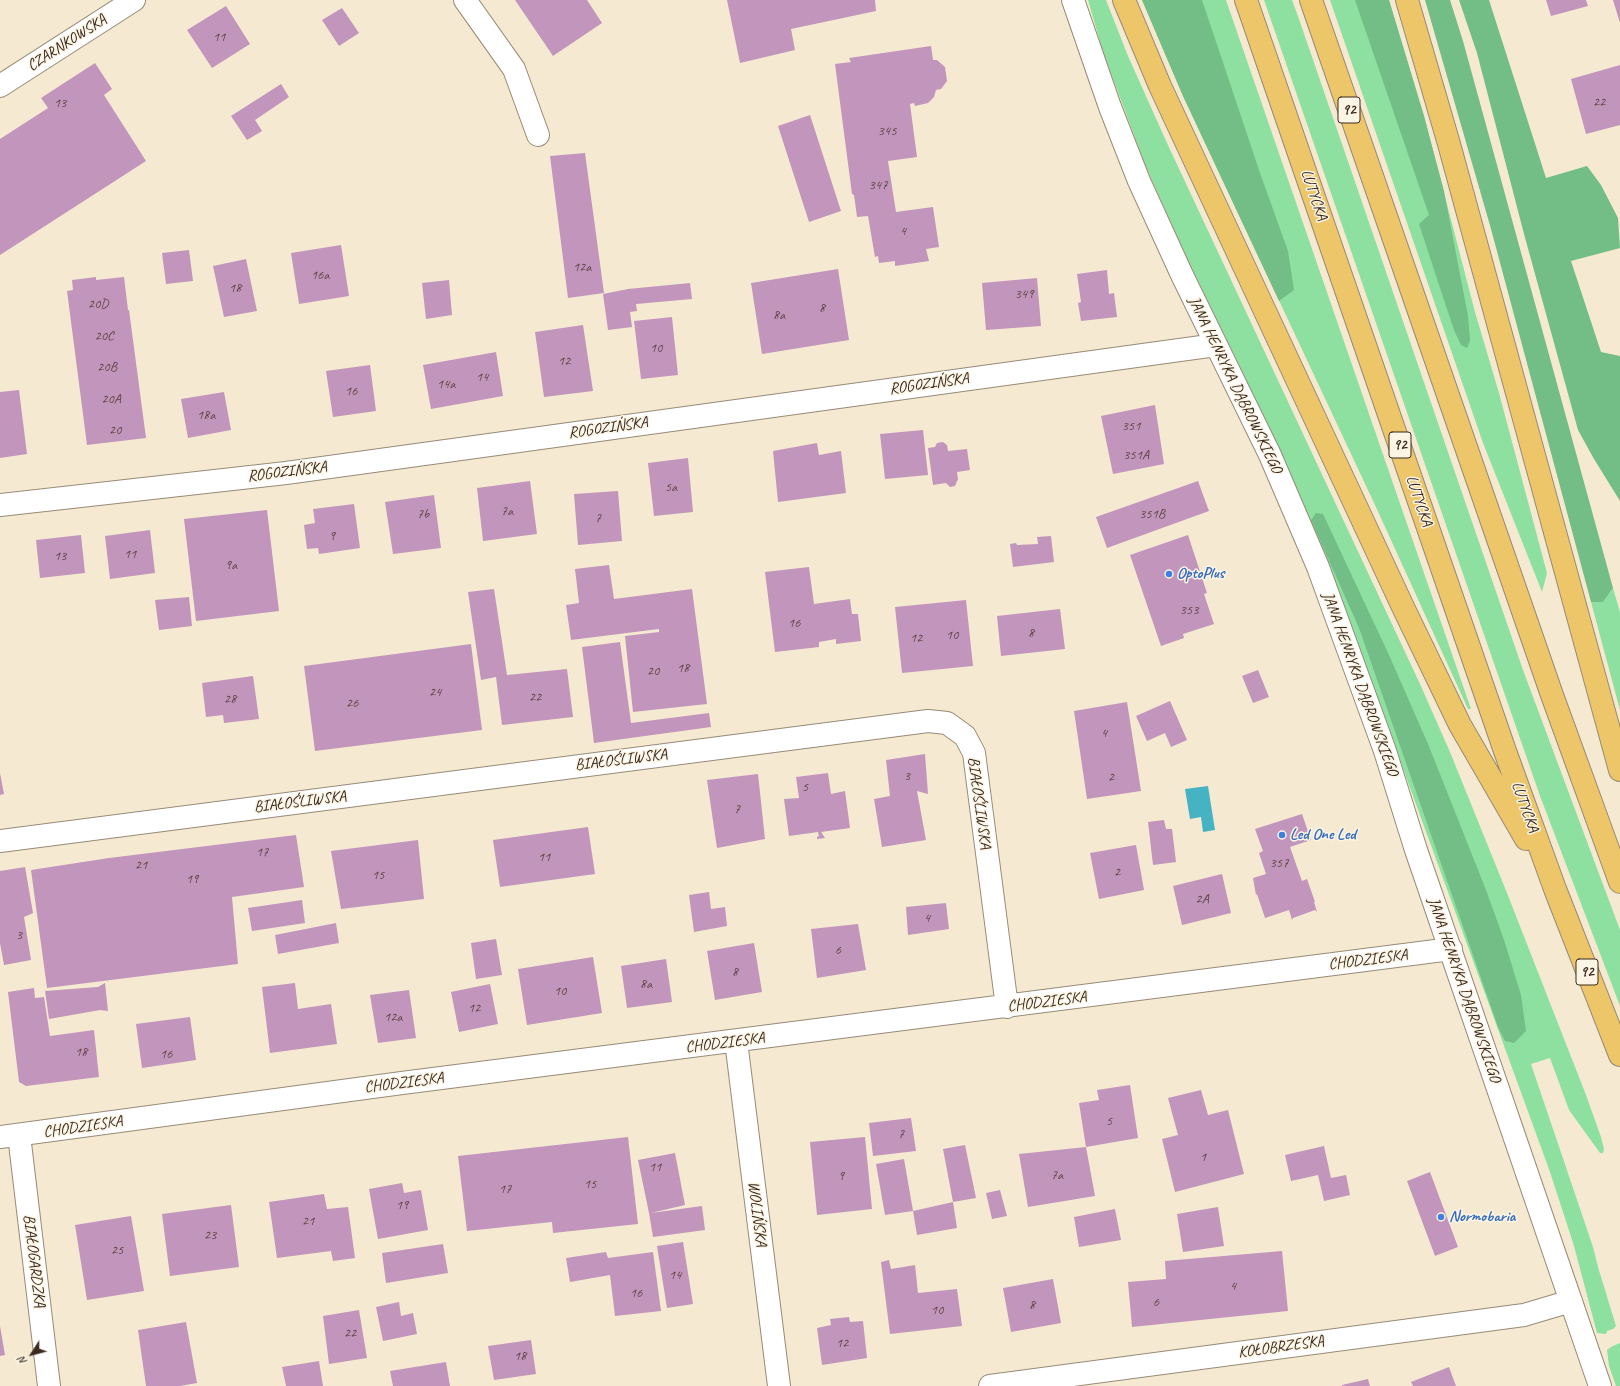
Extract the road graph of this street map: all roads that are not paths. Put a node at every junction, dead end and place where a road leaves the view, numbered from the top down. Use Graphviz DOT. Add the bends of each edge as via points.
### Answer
graph roads {
  1 [pos="134,0"];
  2 [pos="465,0"];
  3 [pos="1073,0"];
  4 [pos="1124,0"];
  5 [pos="1246,0"];
  6 [pos="1311,0"];
  7 [pos="1407,0"];
  8 [pos="0,86"];
  9 [pos="538,135"];
  10 [pos="1216,346"];
  11 [pos="0,505"];
  12 [pos="1620,770"];
  13 [pos="0,841"];
  14 [pos="1620,882"];
  15 [pos="1555,889"];
  16 [pos="1450,949"];
  17 [pos="1007,1007"];
  18 [pos="736,1041"];
  19 [pos="1620,1055"];
  20 [pos="9,1136"];
  21 [pos="1571,1301"];
  22 [pos="49,1386"];
  23 [pos="779,1386"];
  24 [pos="990,1386"];
  25 [pos="1600,1386"];
  1 -- 8 [label="street, CZARNKOWSKA"];
  2 -- 9 [label="street" via="514,70"];
  3 -- 10 [label="street, JANA HENRYKA DĄBROWSKIEGO" via="1128,155"];
  4 -- 15 [label="main road" via="1160,86 1453,711"];
  5 -- 15 [label="main road, LUTYCKA / 92"];
  6 -- 14 [label="main road, 92" via="1549,688"];
  7 -- 12 [label="main road" via="1449,144"];
  10 -- 11 [label="street, ROGOZIŃSKA" via="294,472"];
  10 -- 16 [label="street, JANA HENRYKA DĄBROWSKIEGO" via="1270,455 1318,567 1385,751"];
  13 -- 17 [label="street, BIAŁOŚLIWSKA" via="928,720 947,723 965,736 974,753"];
  15 -- 19 [label="main road, 92"];
  16 -- 17 [label="street, CHODZIESKA"];
  16 -- 21 [label="street, JANA HENRYKA DĄBROWSKIEGO"];
  17 -- 18 [label="street, CHODZIESKA"];
  18 -- 20 [label="street, CHODZIESKA"];
  18 -- 23 [label="street, WOLIŃSKA"];
  20 -- 22 [label="street, BIAŁOGARDZKA"];
  21 -- 24 [label="street, KOŁOBRZESKA" via="1524,1315"];
  21 -- 25 [label="street, JANA HENRYKA DĄBROWSKIEGO"];
}
